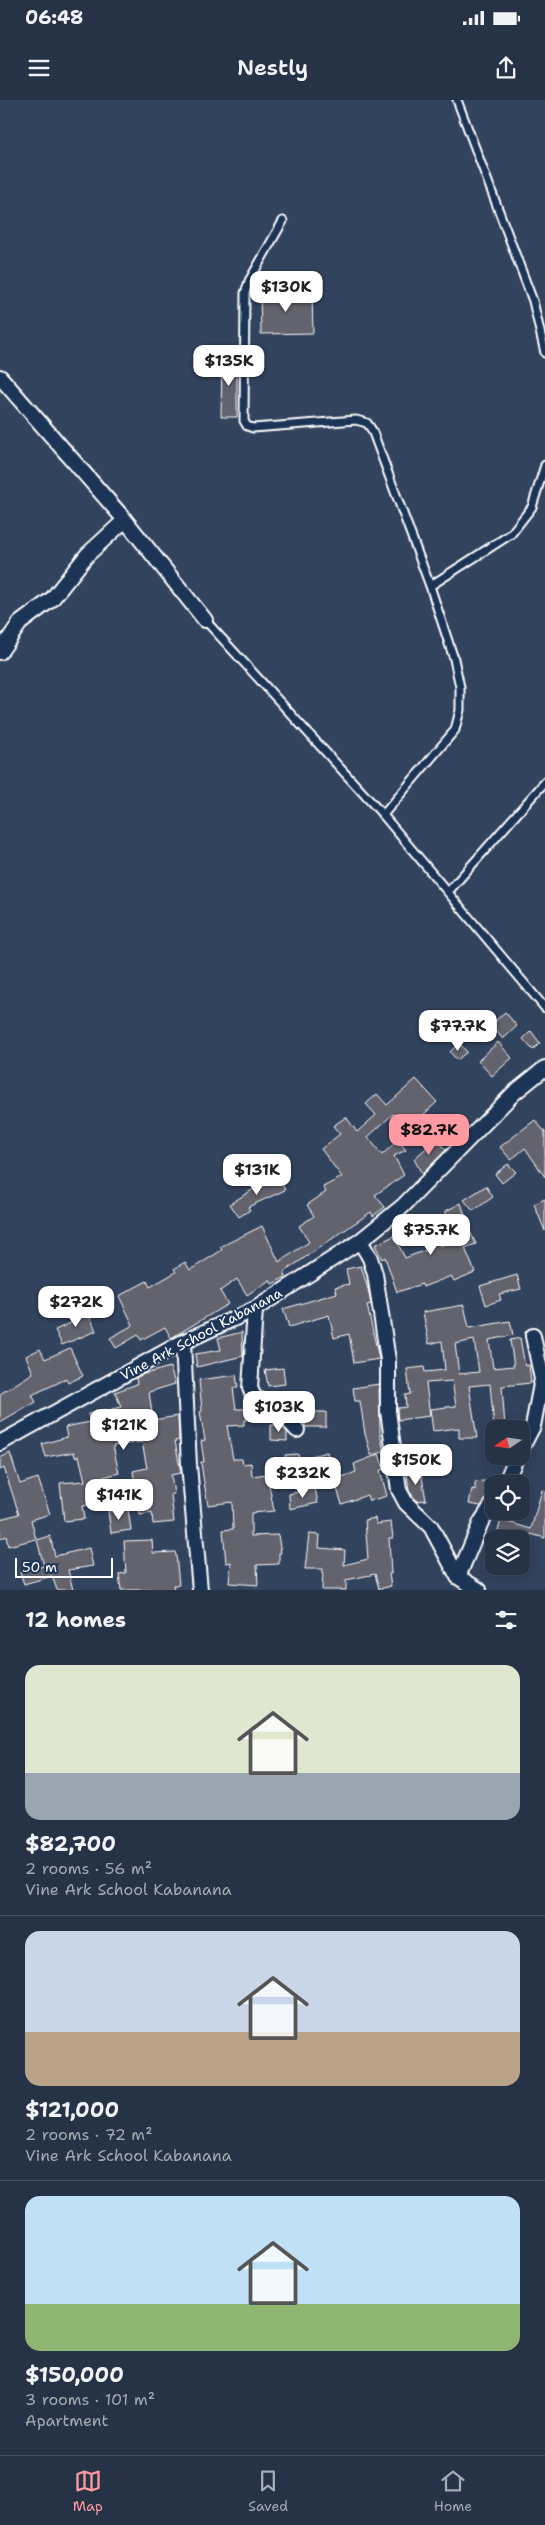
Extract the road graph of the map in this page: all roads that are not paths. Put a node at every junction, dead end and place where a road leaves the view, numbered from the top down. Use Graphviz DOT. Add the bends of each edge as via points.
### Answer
graph roads {
  1 [pos="457,100"];
  2 [pos="283,221"];
  3 [pos="545,352"];
  4 [pos="0,377"];
  5 [pos="545,465"];
  6 [pos="125,520"];
  7 [pos="430,586"];
  8 [pos="206,620"];
  9 [pos="0,652"];
  10 [pos="545,782"];
  11 [pos="382,815"];
  12 [pos="448,892"];
  13 [pos="545,1008"];
  14 [pos="545,1068"];
  15 [pos="360,1242"];
  16 [pos="255,1309"];
  17 [pos="533,1336"];
  18 [pos="183,1342"];
  19 [pos="544,1379"];
  20 [pos="297,1430"];
  21 [pos="530,1432"];
  22 [pos="0,1443"];
  23 [pos="485,1516"];
  24 [pos="458,1577"];
  25 [pos="200,1590"];
  26 [pos="479,1590"];
  1 -- 3 [label="lane" via="533,301"];
  2 -- 7 [label="lane" via="245,292 244,422 253,428 356,420 367,423"];
  4 -- 6 [label="street"];
  5 -- 7 [label="lane" via="532,507 511,534"];
  6 -- 8 [label="street"];
  6 -- 9 [label="street" via="87,555 52,599 20,623"];
  7 -- 11 [label="lane" via="454,659 460,686 460,710 455,730"];
  8 -- 11 [label="lane"];
  10 -- 12 [label="lane"];
  11 -- 12 [label="lane"];
  12 -- 13 [label="lane"];
  14 -- 15 [label="street, Vine Ark School Kabanana" via="514,1093 402,1206"];
  15 -- 16 [label="street, Vine Ark School Kabanana"];
  15 -- 24 [label="street" via="370,1258 374,1274 388,1360 388,1411 398,1490 406,1503 431,1526"];
  16 -- 18 [label="street, Vine Ark School Kabanana"];
  16 -- 20 [label="street" via="250,1388 254,1397 279,1410"];
  17 -- 19 [label="street"];
  18 -- 22 [label="street, Vine Ark School Kabanana"];
  18 -- 25 [label="street"];
  19 -- 21 [label="street"];
  23 -- 24 [label="street"];
  24 -- 26 [label="street"];
}
